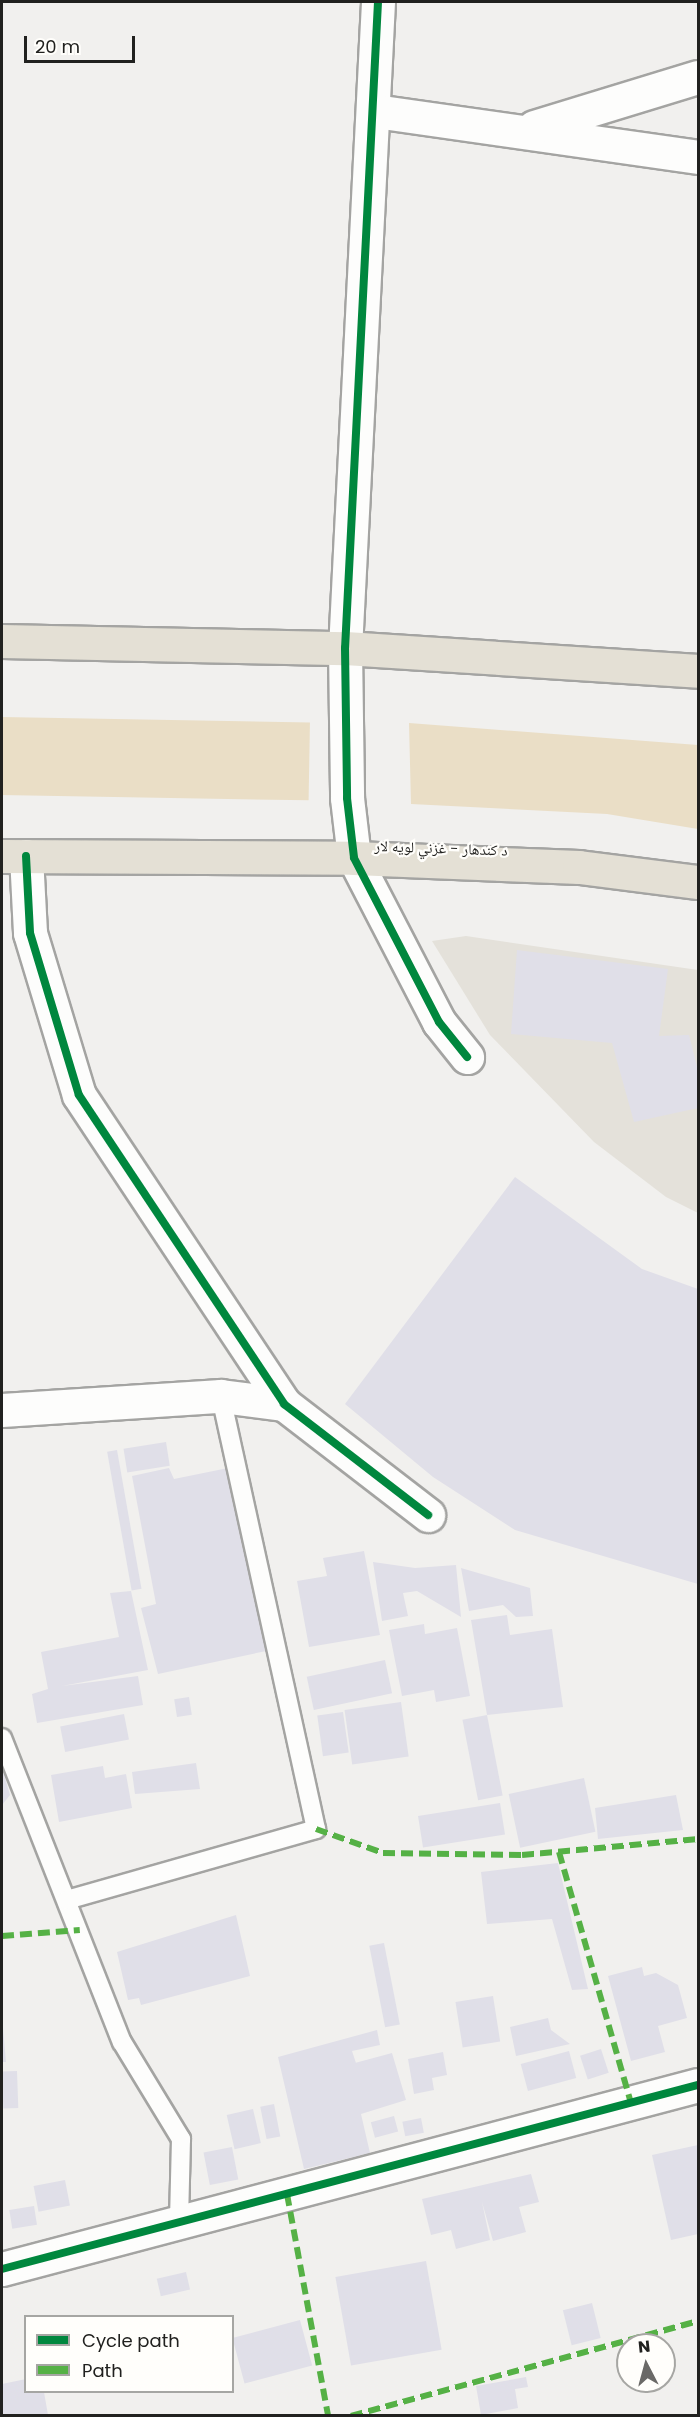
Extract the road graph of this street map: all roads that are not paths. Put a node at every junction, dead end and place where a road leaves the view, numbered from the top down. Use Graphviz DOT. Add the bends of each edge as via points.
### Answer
graph roads {
  1 [pos="378,2"];
  2 [pos="699,77"];
  3 [pos="375,111"];
  4 [pos="526,129"];
  5 [pos="699,157"];
  6 [pos="2,641"];
  7 [pos="345,648"];
  8 [pos="699,671"];
  9 [pos="14,856"];
  10 [pos="354,858"];
  11 [pos="699,882"];
  12 [pos="467,1057"];
  13 [pos="221,1396"];
  14 [pos="284,1404"];
  15 [pos="2,1410"];
  16 [pos="428,1515"];
  17 [pos="3,1748"];
  18 [pos="67,1900"];
  19 [pos="699,2085"];
  20 [pos="179,2223"];
  21 [pos="2,2269"];
  1 -- 3 [label="street"];
  2 -- 4 [label="street"];
  3 -- 4 [label="street"];
  3 -- 7 [label="street"];
  4 -- 5 [label="street"];
  6 -- 7 [label="highway"];
  7 -- 8 [label="highway"];
  7 -- 10 [label="street" via="347,798"];
  9 -- 10 [label="highway, د کندهار - غزني لويه لار"];
  9 -- 14 [label="street" via="30,933 79,1095"];
  10 -- 11 [label="highway, د کندهار - غزني لويه لار" via="579,867"];
  10 -- 12 [label="street" via="439,1022"];
  13 -- 14 [label="street"];
  13 -- 15 [label="street"];
  13 -- 18 [label="lane" via="316,1829"];
  14 -- 16 [label="street"];
  17 -- 18 [label="lane"];
  18 -- 20 [label="lane" via="122,2042 181,2139"];
  19 -- 20 [label="street"];
  20 -- 21 [label="street"];
}
